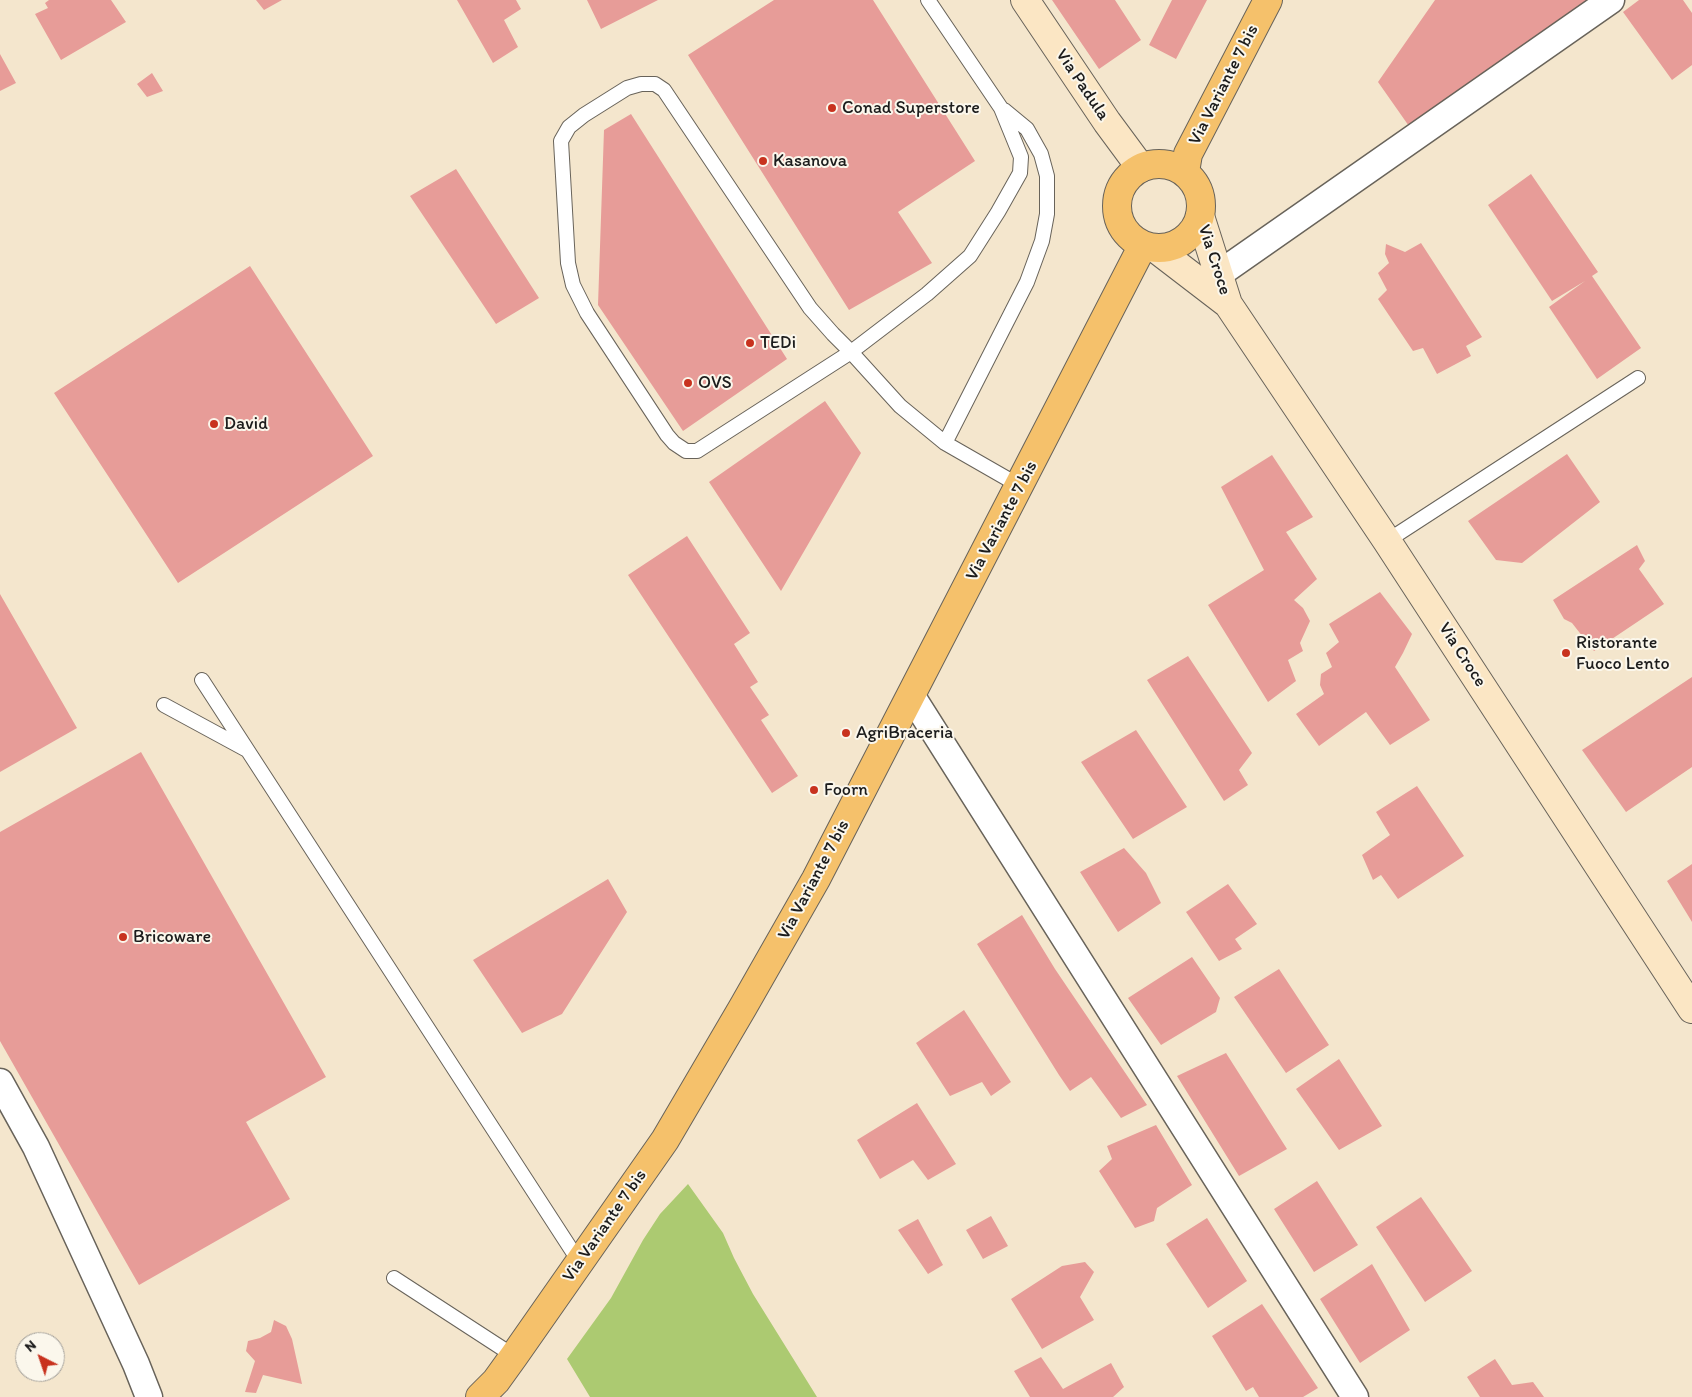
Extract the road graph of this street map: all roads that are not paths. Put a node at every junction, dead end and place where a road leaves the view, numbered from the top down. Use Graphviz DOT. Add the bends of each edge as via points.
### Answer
graph roads {
  1 [pos="928,0"];
  2 [pos="1026,0"];
  3 [pos="1268,0"];
  4 [pos="1611,0"];
  5 [pos="1001,108"];
  6 [pos="1141,168"];
  7 [pos="1185,172"];
  8 [pos="1200,216"];
  9 [pos="1149,247"];
  10 [pos="1219,274"];
  11 [pos="1228,304"];
  12 [pos="851,352"];
  13 [pos="1638,378"];
  14 [pos="944,443"];
  15 [pos="1020,486"];
  16 [pos="1387,541"];
  17 [pos="202,680"];
  18 [pos="910,695"];
  19 [pos="164,705"];
  20 [pos="250,752"];
  21 [pos="1692,1009"];
  22 [pos="0,1082"];
  23 [pos="580,1263"];
  24 [pos="394,1278"];
  25 [pos="514,1356"];
  26 [pos="488,1392"];
  27 [pos="149,1397"];
  28 [pos="1355,1397"];
  1 -- 5 [label="lane"];
  2 -- 6 [label="street, Via Padula"];
  3 -- 7 [label="main road, Via Variante 7 bis" via="1188,154"];
  4 -- 10 [label="street"];
  5 -- 12 [label="lane" via="1021,157 1020,173 998,212 970,256 927,294"];
  5 -- 14 [label="lane" via="1027,129 1041,154 1047,176 1047,214 1042,241 1027,282"];
  6 -- 7 [label="main road" via="1163,163"];
  6 -- 9 [label="main road" via="1121,187 1117,200 1118,214 1122,227 1131,238"];
  7 -- 8 [label="main road" via="1200,192"];
  8 -- 9 [label="main road" via="1196,227 1178,244 1167,248"];
  8 -- 10 [label="street, Via Croce"];
  9 -- 11 [label="street, Via Croce"];
  9 -- 15 [label="main road, Via Variante 7 bis"];
  10 -- 11 [label="street, Via Croce"];
  11 -- 16 [label="street, Via Croce"];
  12 -- 12 [label="lane" via="810,308 664,90 655,84 627,88 569,127 561,141 568,263 573,285 587,313 674,443 686,451 697,452"];
  12 -- 14 [label="lane" via="900,406"];
  13 -- 16 [label="lane"];
  14 -- 15 [label="lane"];
  15 -- 18 [label="main road, Via Variante 7 bis"];
  16 -- 21 [label="street, Via Croce"];
  17 -- 20 [label="lane"];
  18 -- 23 [label="main road, Via Variante 7 bis" via="816,879 739,1015 665,1140"];
  18 -- 28 [label="street"];
  19 -- 20 [label="lane"];
  20 -- 23 [label="lane"];
  22 -- 27 [label="street" via="36,1147"];
  23 -- 25 [label="main road, Via Variante 7 bis"];
  24 -- 25 [label="lane"];
  25 -- 26 [label="main road, Via Variante 7 bis"];
}
